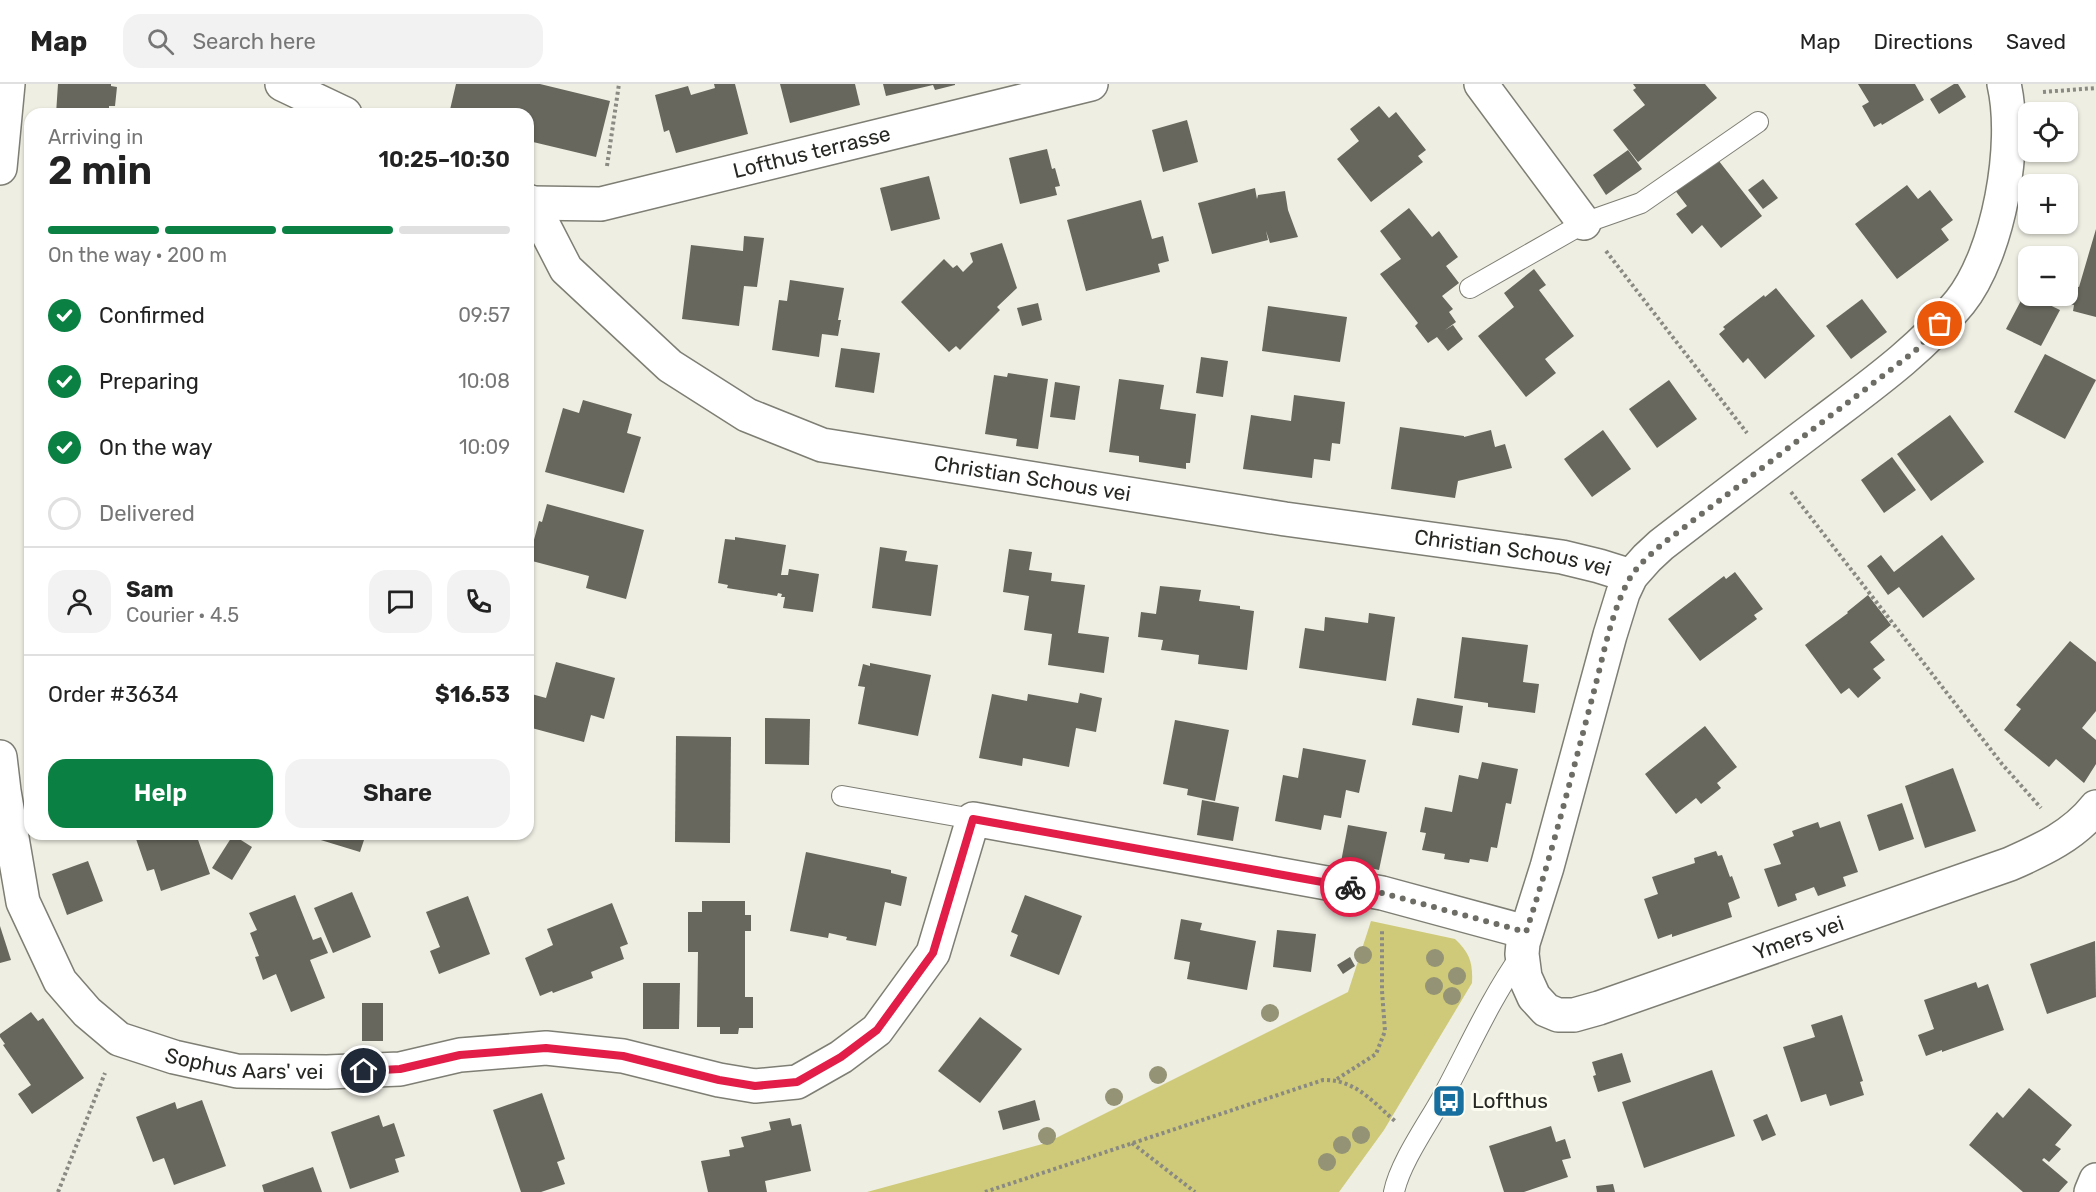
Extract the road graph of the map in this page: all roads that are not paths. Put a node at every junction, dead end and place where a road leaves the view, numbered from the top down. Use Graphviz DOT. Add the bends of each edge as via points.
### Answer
graph roads {
  1 [pos="8,84"];
  2 [pos="282,84"];
  3 [pos="1091,84"];
  4 [pos="1481,84"];
  5 [pos="2019,88"];
  6 [pos="332,108"];
  7 [pos="1758,122"];
  8 [pos="0,168"];
  9 [pos="534,202"];
  10 [pos="534,209"];
  11 [pos="1584,223"];
  12 [pos="1470,288"];
  13 [pos="1631,576"];
  14 [pos="0,756"];
  15 [pos="842,796"];
  16 [pos="2096,807"];
  17 [pos="973,819"];
  18 [pos="1524,943"];
  19 [pos="2096,1180"];
  20 [pos="1394,1192"];
  21 [pos="2091,1192"];
  1 -- 8 [label="street"];
  2 -- 6 [label="street"];
  3 -- 9 [label="street, Lofthus terrasse" via="602,204"];
  4 -- 11 [label="street"];
  5 -- 13 [label="street" via="2006,93 2006,171 1999,212 1979,273 1961,301 1915,351 1661,545"];
  7 -- 11 [label="lane" via="1641,203"];
  10 -- 13 [label="street, Christian Schous vei" via="566,269 670,366 747,416 822,445 1285,519 1562,557"];
  11 -- 12 [label="lane"];
  13 -- 18 [label="street" via="1610,635"];
  14 -- 17 [label="street, Sophus Aars' vei" via="23,902 60,981 87,1012 119,1039 237,1071 400,1069 460,1055 546,1048 623,1056 755,1086 797,1082 841,1057 877,1030 933,953"];
  15 -- 17 [label="lane"];
  16 -- 18 [label="street, Ymers vei" via="2065,836 2010,864 1574,1015 1546,1010 1534,997 1525,977"];
  17 -- 18 [label="street" via="1382,893"];
  18 -- 20 [label="lane" via="1400,1173"];
  19 -- 21 [label="street"];
}
